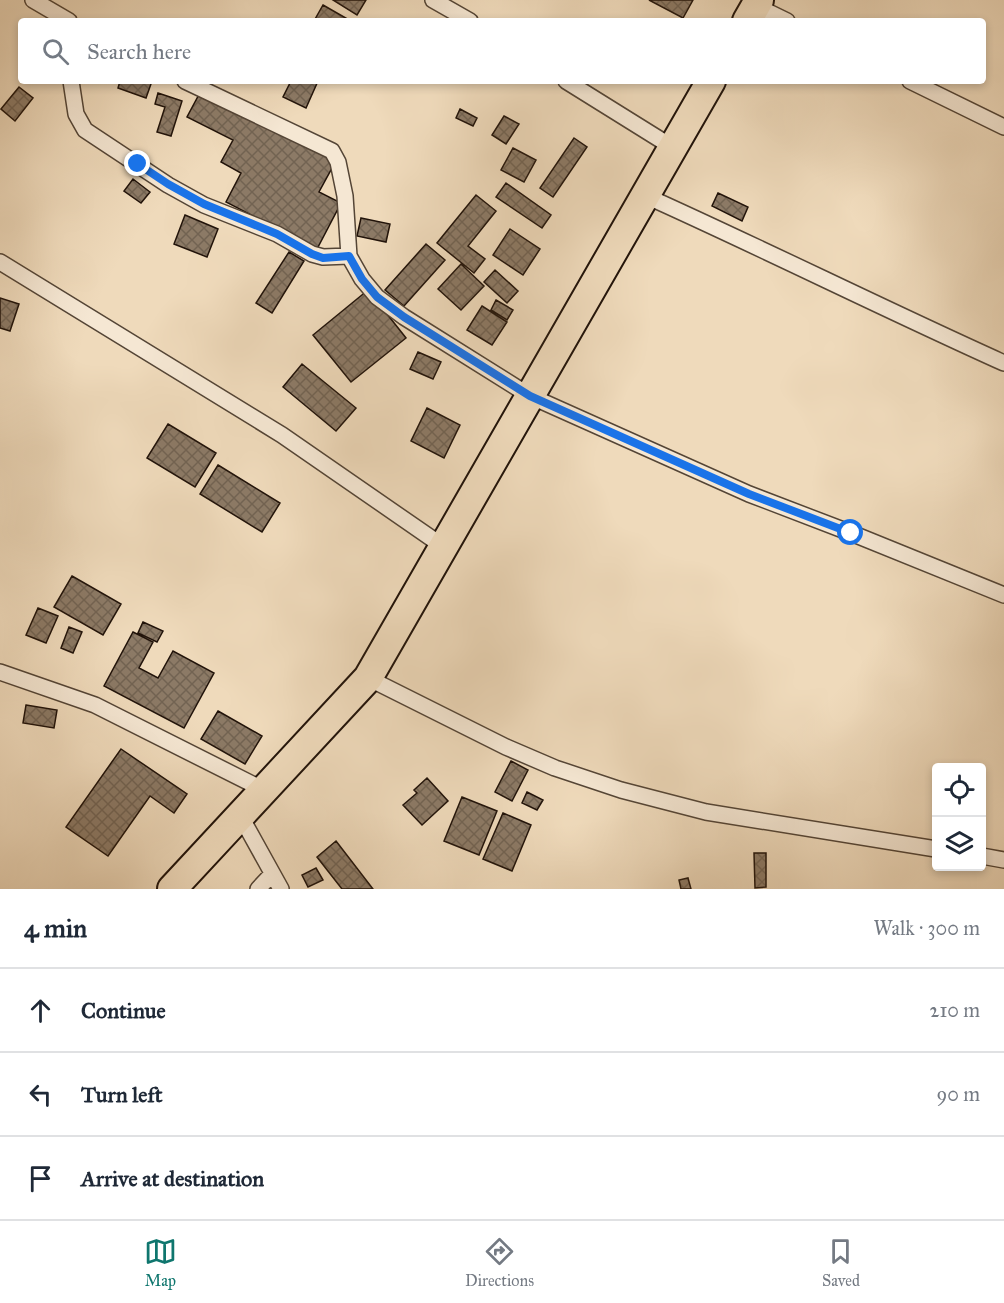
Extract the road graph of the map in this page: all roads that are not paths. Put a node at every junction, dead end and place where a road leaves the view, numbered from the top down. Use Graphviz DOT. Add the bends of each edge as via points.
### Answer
graph roads {
  1 [pos="33,0"];
  2 [pos="433,0"];
  3 [pos="754,9"];
  4 [pos="64,18"];
  5 [pos="465,18"];
  6 [pos="779,18"];
  7 [pos="71,84"];
  8 [pos="191,84"];
  9 [pos="571,84"];
  10 [pos="709,84"];
  11 [pos="916,84"];
  12 [pos="1004,127"];
  13 [pos="672,147"];
  14 [pos="646,196"];
  15 [pos="349,256"];
  16 [pos="0,261"];
  17 [pos="1004,363"];
  18 [pos="530,396"];
  19 [pos="444,547"];
  20 [pos="1004,595"];
  21 [pos="0,672"];
  22 [pos="368,678"];
  23 [pos="264,789"];
  24 [pos="240,815"];
  25 [pos="932,848"];
  26 [pos="986,857"];
  27 [pos="1004,860"];
  28 [pos="271,874"];
  29 [pos="172,889"];
  30 [pos="258,889"];
  31 [pos="281,889"];
  1 -- 4 [label="street"];
  2 -- 5 [label="street"];
  3 -- 6 [label="street"];
  7 -- 15 [label="street" via="76,114 85,130 168,184 312,254 323,258"];
  8 -- 15 [label="street" via="332,151 345,196"];
  9 -- 13 [label="street"];
  10 -- 13 [label="highway"];
  11 -- 12 [label="street"];
  13 -- 14 [label="highway"];
  14 -- 17 [label="street"];
  14 -- 18 [label="highway"];
  15 -- 18 [label="street" via="377,297"];
  16 -- 19 [label="street" via="282,435"];
  18 -- 19 [label="highway"];
  18 -- 20 [label="street" via="749,494"];
  19 -- 22 [label="highway"];
  21 -- 23 [label="street" via="95,705"];
  22 -- 23 [label="highway"];
  22 -- 25 [label="street" via="506,747 621,790 706,812"];
  23 -- 24 [label="highway"];
  24 -- 28 [label="street"];
  24 -- 29 [label="highway"];
  26 -- 27 [label="street"];
  28 -- 30 [label="street"];
  28 -- 31 [label="street"];
}
